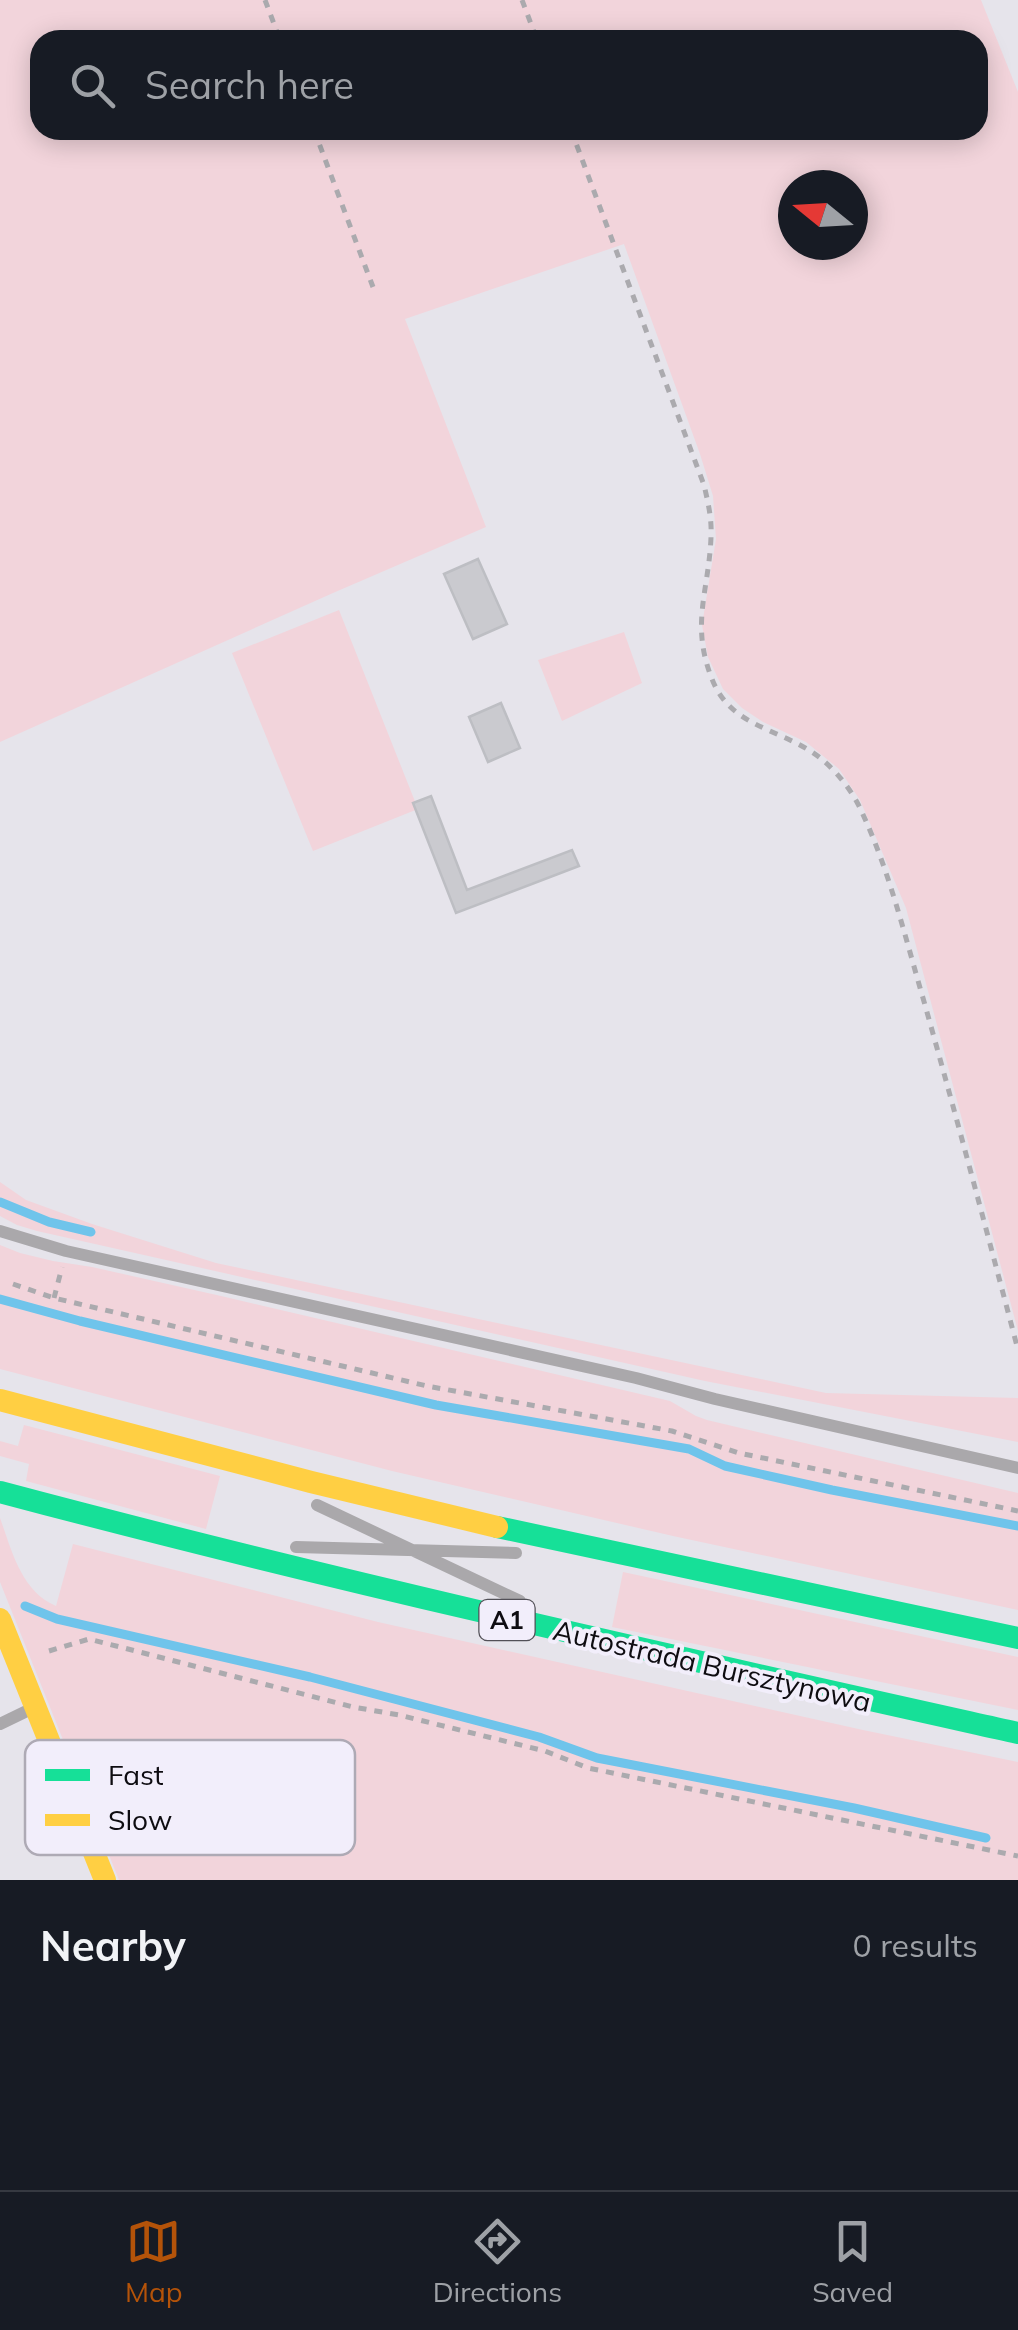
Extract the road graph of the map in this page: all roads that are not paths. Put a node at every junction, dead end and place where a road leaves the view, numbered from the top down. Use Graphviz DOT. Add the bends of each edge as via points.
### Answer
graph roads {
  1 [pos="0,1231"];
  2 [pos="0,1400"];
  3 [pos="222,1460"];
  4 [pos="1018,1468"];
  5 [pos="0,1492"];
  6 [pos="292,1493"];
  7 [pos="309,1501"];
  8 [pos="198,1545"];
  9 [pos="413,1550"];
  10 [pos="529,1554"];
  11 [pos="548,1554"];
  12 [pos="626,1556"];
  13 [pos="0,1619"];
  14 [pos="1018,1638"];
  15 [pos="608,1643"];
  16 [pos="36,1707"];
  17 [pos="0,1724"];
  18 [pos="1018,1733"];
  19 [pos="49,1740"];
  20 [pos="95,1855"];
  21 [pos="105,1880"];
  1 -- 4 [label="lane"];
  2 -- 3 [label="main road"];
  3 -- 6 [label="lane"];
  3 -- 12 [label="main road"];
  5 -- 8 [label="main road, Autostrada Bursztynowa / A1"];
  7 -- 9 [label="lane"];
  8 -- 9 [label="lane"];
  8 -- 15 [label="main road, Autostrada Bursztynowa / A1"];
  9 -- 10 [label="lane"];
  9 -- 15 [label="lane"];
  11 -- 12 [label="lane"];
  12 -- 14 [label="main road"];
  13 -- 16 [label="main road"];
  15 -- 18 [label="main road, Autostrada Bursztynowa / A1"];
  16 -- 17 [label="lane"];
  16 -- 19 [label="main road"];
  20 -- 21 [label="main road"];
}
